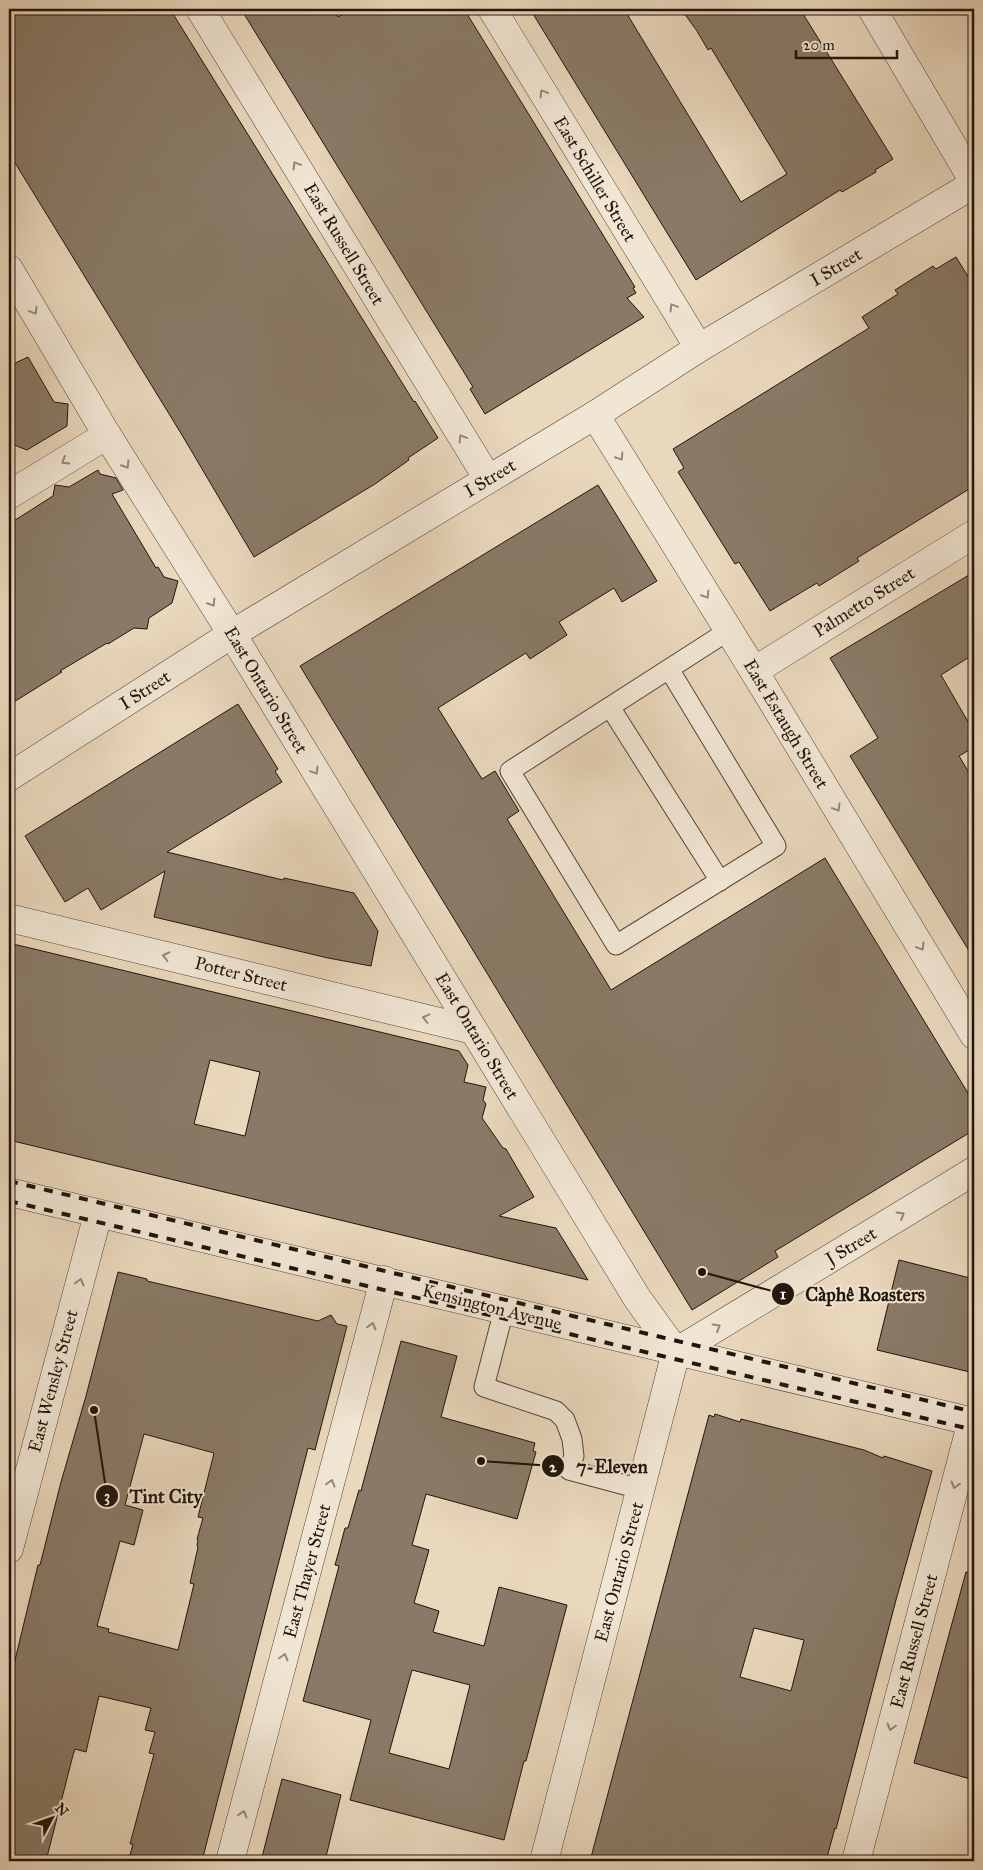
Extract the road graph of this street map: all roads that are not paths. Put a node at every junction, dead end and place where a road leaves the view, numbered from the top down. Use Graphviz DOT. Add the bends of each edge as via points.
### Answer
graph roads {
  1 [pos="200,9"];
  2 [pos="492,9"];
  3 [pos="872,9"];
  4 [pos="974,183"];
  5 [pos="9,268"];
  6 [pos="699,348"];
  7 [pos="594,415"];
  8 [pos="107,435"];
  9 [pos="488,479"];
  10 [pos="9,495"];
  11 [pos="974,534"];
  12 [pos="728,631"];
  13 [pos="232,634"];
  14 [pos="669,669"];
  15 [pos="754,671"];
  16 [pos="610,707"];
  17 [pos="9,777"];
  18 [pos="720,881"];
  19 [pos="9,918"];
  20 [pos="473,1030"];
  21 [pos="974,1035"];
  22 [pos="973,1173"];
  23 [pos="9,1192"];
  24 [pos="98,1214"];
  25 [pos="384,1280"];
  26 [pos="504,1310"];
  27 [pos="676,1352"];
  28 [pos="973,1422"];
  29 [pos="640,1489"];
  30 [pos="9,1549"];
  31 [pos="230,1861"];
  32 [pos="544,1861"];
  33 [pos="856,1861"];
  9 -- 1 [label="street, East Russell Street, one-way"];
  6 -- 2 [label="street, East Schiller Street, one-way"];
  3 -- 4 [label="street"];
  4 -- 6 [label="street, I Street"];
  5 -- 8 [label="street, East Ontario Street, one-way"];
  6 -- 7 [label="street, I Street"];
  7 -- 9 [label="street, I Street"];
  7 -- 12 [label="street, East Estaugh Street, one-way"];
  8 -- 10 [label="street, one-way"];
  8 -- 13 [label="street, East Ontario Street, one-way"];
  9 -- 13 [label="street, I Street"];
  11 -- 15 [label="street, Palmetto Street"];
  12 -- 14 [label="lane"];
  12 -- 15 [label="street, East Estaugh Street"];
  13 -- 17 [label="street, I Street"];
  13 -- 20 [label="street, East Ontario Street, one-way"];
  14 -- 16 [label="lane"];
  14 -- 18 [label="lane" via="776,846"];
  15 -- 21 [label="street, East Estaugh Street, one-way"];
  16 -- 18 [label="lane"];
  16 -- 18 [label="lane" via="510,771 616,945"];
  20 -- 19 [label="street, Potter Street, one-way"];
  20 -- 27 [label="street, East Ontario Street" via="637,1298"];
  27 -- 22 [label="street, J Street, one-way"];
  23 -- 24 [label="street, Kensington Avenue"];
  24 -- 25 [label="street, Kensington Avenue"];
  30 -- 24 [label="street, East Wensley Street, one-way"];
  25 -- 26 [label="street, Kensington Avenue"];
  31 -- 25 [label="street, East Thayer Street, one-way"];
  26 -- 27 [label="street, Kensington Avenue"];
  26 -- 29 [label="lane" via="484,1387 556,1411 565,1420 572,1439 574,1456 569,1470"];
  27 -- 28 [label="street, Kensington Avenue"];
  27 -- 29 [label="street, East Ontario Street"];
  28 -- 33 [label="street, East Russell Street, one-way"];
  29 -- 32 [label="street, East Ontario Street"];
}
